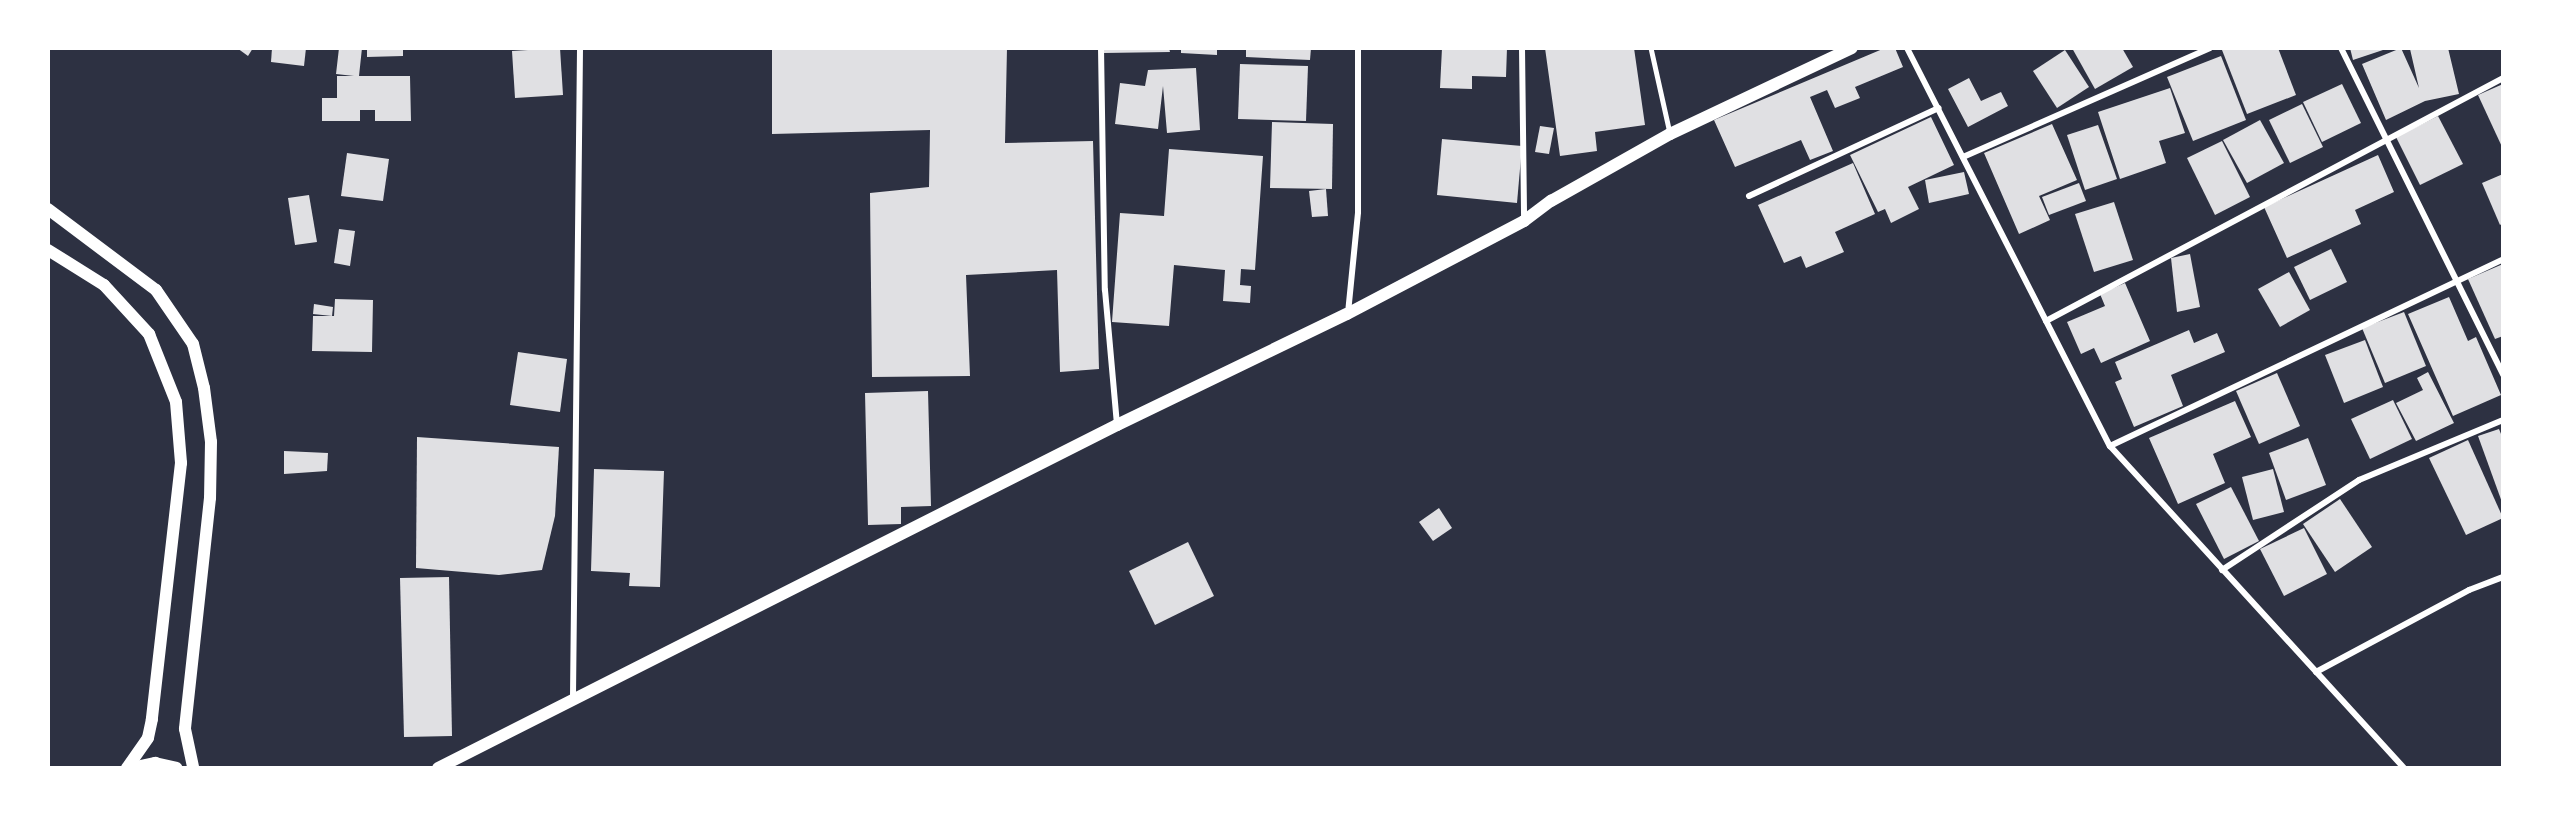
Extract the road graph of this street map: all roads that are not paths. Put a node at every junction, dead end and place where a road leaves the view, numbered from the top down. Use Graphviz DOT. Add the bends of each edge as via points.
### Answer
graph roads {
  1 [pos="580,48"];
  2 [pos="1101,48"];
  3 [pos="1358,48"];
  4 [pos="1522,48"];
  5 [pos="1651,48"];
  6 [pos="1852,48"];
  7 [pos="1907,48"];
  8 [pos="2210,48"];
  9 [pos="2341,48"];
  10 [pos="2503,78"];
  11 [pos="1939,108"];
  12 [pos="1670,134"];
  13 [pos="2388,138"];
  14 [pos="1963,157"];
  15 [pos="1749,196"];
  16 [pos="48,209"];
  17 [pos="1524,221"];
  18 [pos="48,250"];
  19 [pos="2503,259"];
  20 [pos="2459,280"];
  21 [pos="1347,314"];
  22 [pos="2046,321"];
  23 [pos="2503,375"];
  24 [pos="2503,420"];
  25 [pos="1116,424"];
  26 [pos="2110,446"];
  27 [pos="2222,570"];
  28 [pos="2503,577"];
  29 [pos="2316,672"];
  30 [pos="573,696"];
  31 [pos="129,768"];
  32 [pos="176,768"];
  33 [pos="193,768"];
  34 [pos="438,768"];
  35 [pos="2404,768"];
  1 -- 30 [label="street"];
  2 -- 25 [label="street" via="1105,290"];
  3 -- 21 [label="street" via="1358,212"];
  4 -- 17 [label="street"];
  5 -- 12 [label="lane"];
  6 -- 12 [label="main road"];
  7 -- 11 [label="street"];
  8 -- 14 [label="street"];
  9 -- 13 [label="street"];
  10 -- 13 [label="street"];
  11 -- 14 [label="street"];
  11 -- 15 [label="street"];
  12 -- 17 [label="main road" via="1551,201"];
  13 -- 20 [label="street"];
  13 -- 22 [label="street"];
  14 -- 22 [label="street"];
  16 -- 33 [label="main road" via="156,290 193,344 211,442 210,498 185,729"];
  17 -- 21 [label="main road"];
  18 -- 31 [label="main road" via="104,285 149,334 176,402 181,463 152,719 148,738"];
  19 -- 20 [label="street"];
  20 -- 23 [label="street"];
  20 -- 26 [label="street"];
  21 -- 25 [label="main road"];
  22 -- 26 [label="street"];
  24 -- 27 [label="street" via="2359,480"];
  25 -- 30 [label="main road"];
  26 -- 27 [label="street"];
  27 -- 29 [label="street"];
  28 -- 29 [label="street" via="2469,590"];
  29 -- 35 [label="street"];
  30 -- 34 [label="main road"];
  31 -- 32 [label="main road" via="155,763"];
}
